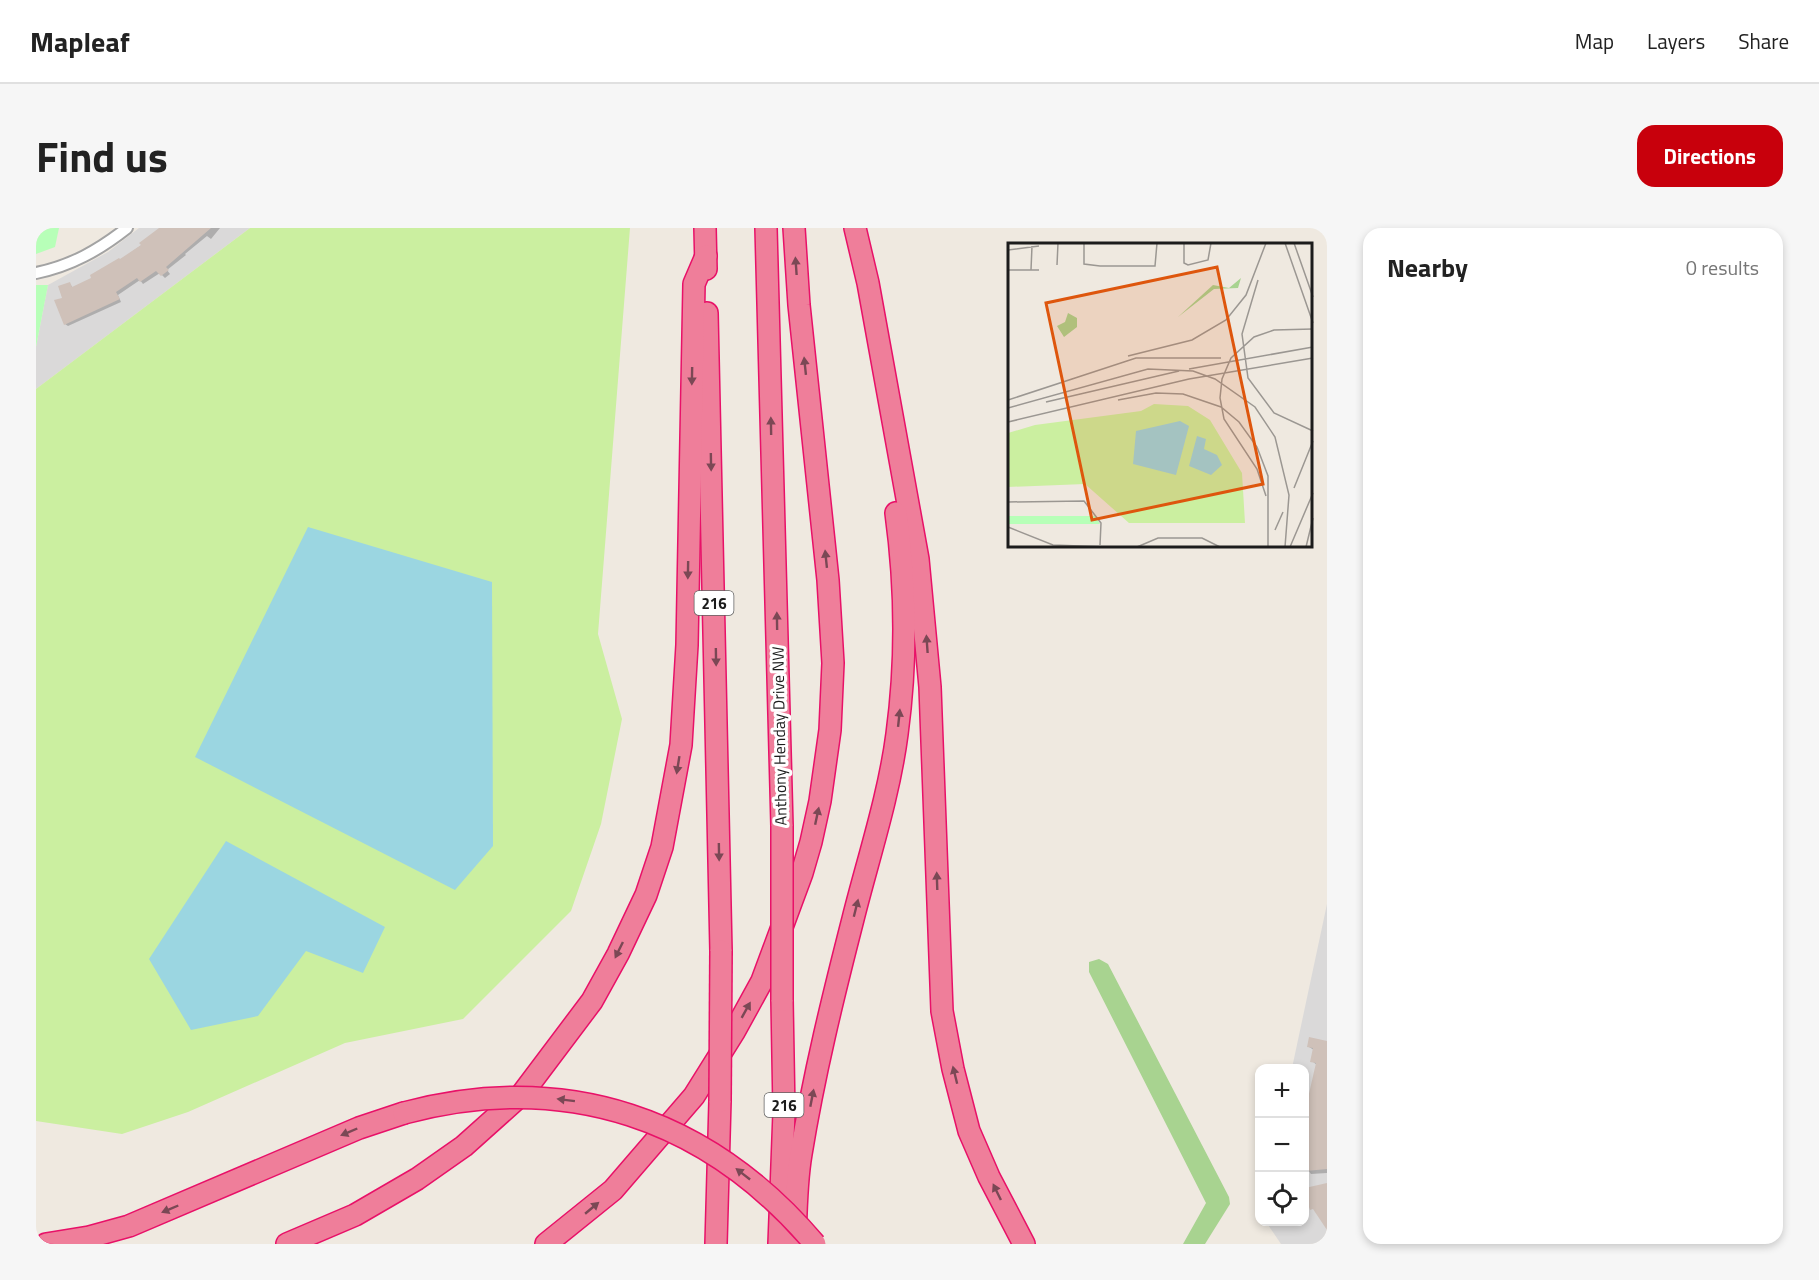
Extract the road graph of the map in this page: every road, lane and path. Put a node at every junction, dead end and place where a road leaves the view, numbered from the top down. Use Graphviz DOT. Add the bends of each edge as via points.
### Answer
graph roads {
  1 [pos="127,228"];
  2 [pos="705,228"];
  3 [pos="766,228"];
  4 [pos="794,228"];
  5 [pos="854,228"];
  6 [pos="706,256"];
  7 [pos="36,273"];
  8 [pos="789,1210"];
  9 [pos="46,1244"];
  10 [pos="287,1244"];
  11 [pos="546,1244"];
  12 [pos="716,1244"];
  13 [pos="779,1244"];
  14 [pos="795,1244"];
  15 [pos="815,1244"];
  16 [pos="1024,1244"];
  1 -- 7 [label="street" via="71,263"];
  2 -- 6 [label="highway, 216"];
  8 -- 3 [label="highway, Anthony Henday Drive NW / 216, one-way, bridge"];
  11 -- 4 [label="highway, one-way" via="613,1190 694,1095 762,981 811,842 830,729 833,663"];
  8 -- 5 [label="highway, one-way" via="826,1023 897,737 904,672 900,546"];
  16 -- 5 [label="highway, one-way" via="969,1131 942,1011 930,687 918,559 868,283"];
  6 -- 10 [label="highway, one-way" via="694,284 687,645 681,745 662,847 646,895 592,1000 522,1094 464,1146 417,1179 355,1215"];
  6 -- 12 [label="highway, 216, one-way, bridge" via="721,951"];
  8 -- 13 [label="highway, Anthony Henday Drive NW / 216"];
  8 -- 14 [label="highway"];
  15 -- 9 [label="highway, one-way, bridge" via="784,1208 732,1165 680,1134 610,1109 547,1098 476,1099 404,1113 359,1128 129,1226"];
}
